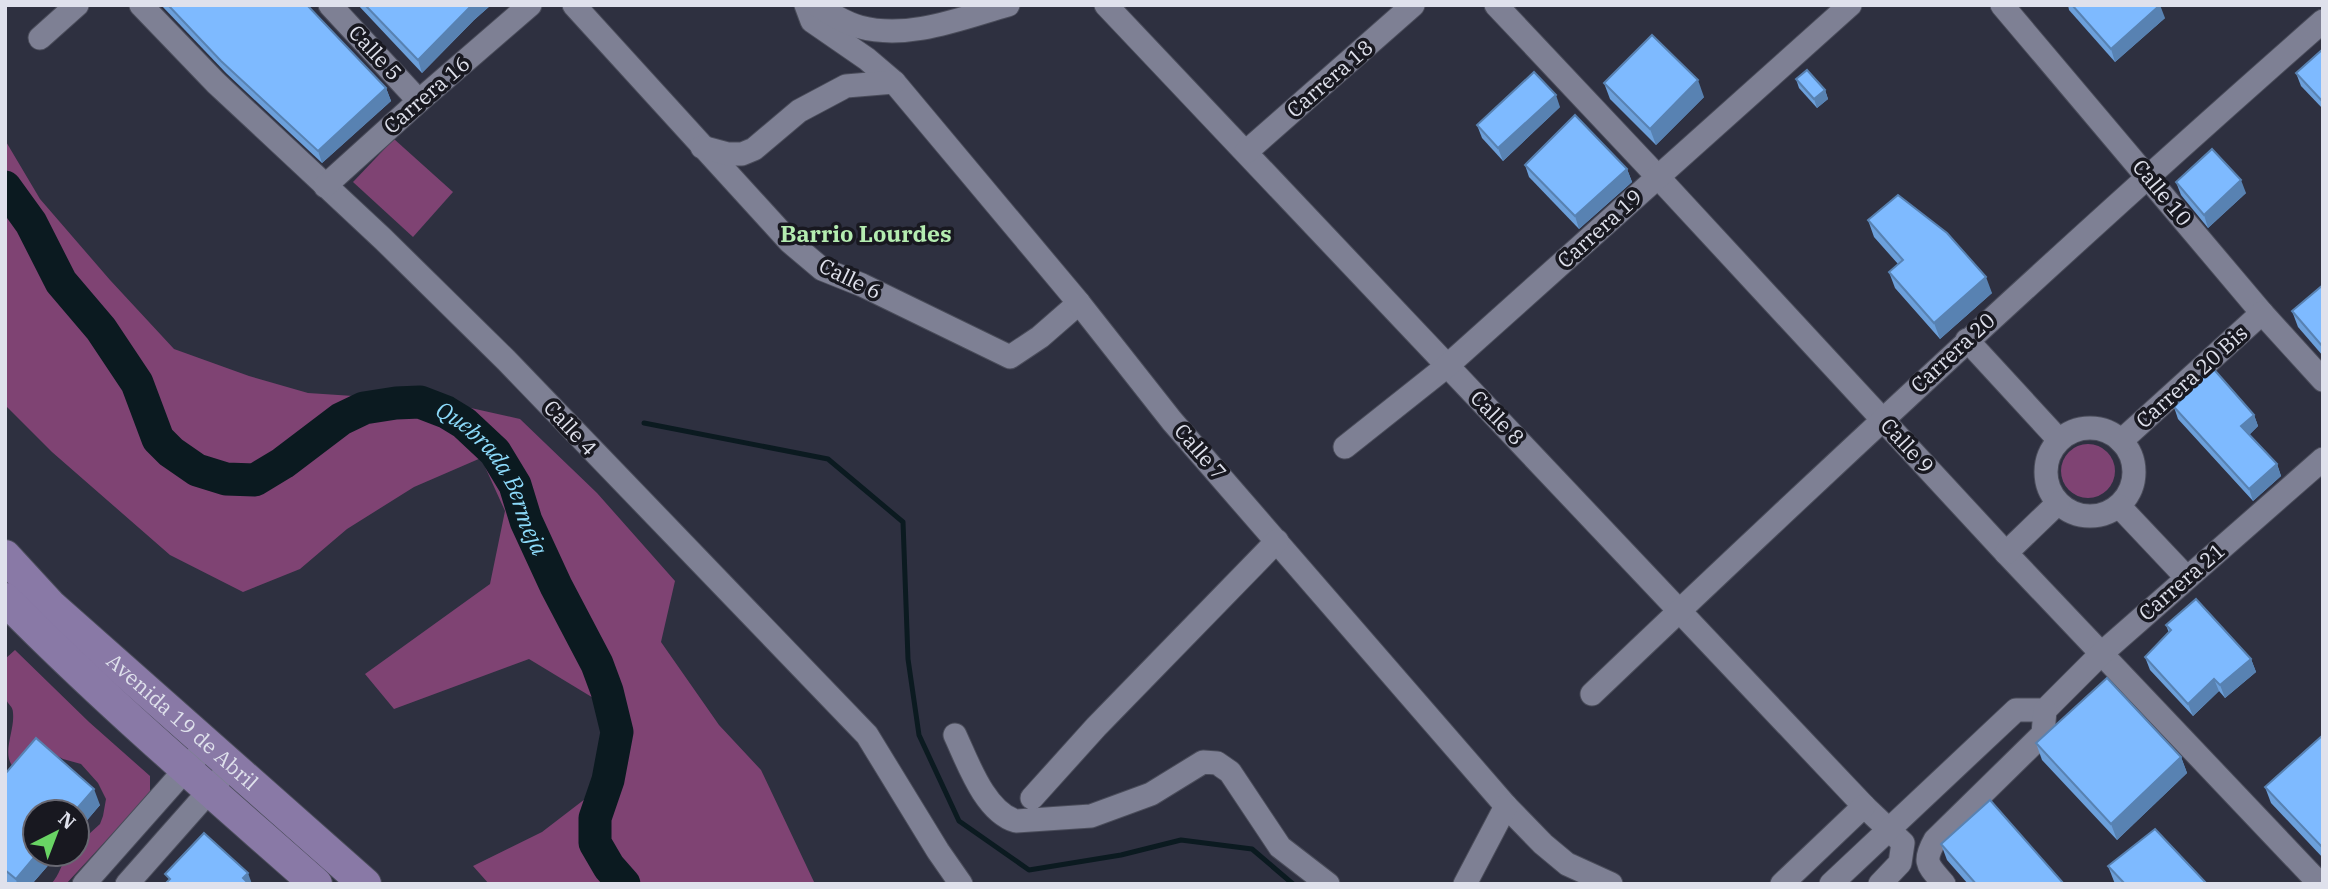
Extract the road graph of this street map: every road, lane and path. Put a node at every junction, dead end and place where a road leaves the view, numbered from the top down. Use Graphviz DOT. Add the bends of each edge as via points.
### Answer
graph roads {
  1 [pos="77,5"];
  2 [pos="141,5"];
  3 [pos="330,5"];
  4 [pos="530,5"];
  5 [pos="574,5"];
  6 [pos="806,5"];
  7 [pos="817,5"];
  8 [pos="1009,5"];
  9 [pos="1106,5"];
  10 [pos="1413,5"];
  11 [pos="1496,5"];
  12 [pos="1850,5"];
  13 [pos="2002,5"];
  14 [pos="2323,21"];
  15 [pos="40,38"];
  16 [pos="894,82"];
  17 [pos="419,101"];
  18 [pos="702,147"];
  19 [pos="1246,152"];
  20 [pos="2147,175"];
  21 [pos="1658,177"];
  22 [pos="326,186"];
  23 [pos="1079,303"];
  24 [pos="2262,313"];
  25 [pos="1967,340"];
  26 [pos="1447,366"];
  27 [pos="2323,380"];
  28 [pos="1881,419"];
  29 [pos="2059,440"];
  30 [pos="2121,441"];
  31 [pos="1345,447"];
  32 [pos="2323,459"];
  33 [pos="2058,503"];
  34 [pos="2119,506"];
  35 [pos="1277,541"];
  36 [pos="2006,553"];
  37 [pos="5,556"];
  38 [pos="2187,578"];
  39 [pos="5,599"];
  40 [pos="1680,610"];
  41 [pos="2102,653"];
  42 [pos="1592,694"];
  43 [pos="2045,709"];
  44 [pos="955,735"];
  45 [pos="208,744"];
  46 [pos="232,765"];
  47 [pos="186,768"];
  48 [pos="210,790"];
  49 [pos="1032,798"];
  50 [pos="1506,806"];
  51 [pos="1864,806"];
  52 [pos="1889,830"];
  53 [pos="1900,863"];
  54 [pos="1567,864"];
  55 [pos="1927,864"];
  56 [pos="84,884"];
  57 [pos="127,884"];
  58 [pos="316,884"];
  59 [pos="365,884"];
  60 [pos="961,884"];
  61 [pos="1328,884"];
  62 [pos="1465,884"];
  63 [pos="1583,884"];
  64 [pos="1611,884"];
  65 [pos="1782,884"];
  66 [pos="1831,884"];
  67 [pos="1880,884"];
  68 [pos="1944,884"];
  69 [pos="2320,884"];
  1 -- 15 [label="street"];
  2 -- 22 [label="street, Calle 4"];
  3 -- 17 [label="street, Calle 5"];
  4 -- 17 [label="street, Carrera 16"];
  5 -- 18 [label="street, Calle 6"];
  6 -- 16 [label="street, Calle 7" via="811,21"];
  7 -- 8 [label="street" via="861,28 888,30 933,27"];
  9 -- 19 [label="street, Calle 8"];
  10 -- 19 [label="street, Carrera 18"];
  11 -- 21 [label="street, Calle 9"];
  12 -- 21 [label="street, Carrera 19"];
  13 -- 20 [label="street, Calle 10"];
  14 -- 20 [label="street, Carrera 20"];
  16 -- 18 [label="street" via="846,86 799,111 742,154"];
  16 -- 23 [label="street, Calle 7"];
  17 -- 22 [label="street, Carrera 16"];
  18 -- 23 [label="street, Calle 6" via="790,243 822,269 1010,358"];
  19 -- 26 [label="street, Calle 8"];
  20 -- 24 [label="street, Calle 10"];
  20 -- 25 [label="street, Carrera 20"];
  21 -- 26 [label="street, Carrera 19"];
  21 -- 28 [label="street, Calle 9"];
  22 -- 60 [label="street, Calle 4" via="506,360 867,735"];
  23 -- 35 [label="street, Calle 7" via="1172,421"];
  24 -- 27 [label="street, Calle 10"];
  24 -- 30 [label="street, Carrera 20 Bis"];
  25 -- 28 [label="street, Carrera 20"];
  25 -- 29 [label="street"];
  26 -- 31 [label="street, Carrera 19"];
  26 -- 40 [label="street, Calle 8"];
  28 -- 36 [label="street, Calle 9"];
  28 -- 40 [label="street, Carrera 20"];
  29 -- 30 [label="street" via="2090,428"];
  29 -- 33 [label="street" via="2046,471"];
  30 -- 34 [label="street" via="2130,453 2134,481"];
  32 -- 38 [label="street, Carrera 21"];
  33 -- 34 [label="street" via="2081,516 2108,513"];
  33 -- 36 [label="street"];
  34 -- 38 [label="street"];
  35 -- 49 [label="street"];
  35 -- 50 [label="street, Calle 7"];
  36 -- 41 [label="street, Calle 9"];
  37 -- 45 [label="street, Avenida 19 de Abril" via="51,606"];
  38 -- 41 [label="street, Carrera 21"];
  39 -- 47 [label="street, Avenida 19 de Abril"];
  40 -- 42 [label="street, Carrera 20"];
  40 -- 51 [label="street, Calle 8"];
  41 -- 43 [label="street, Carrera 21"];
  41 -- 69 [label="street, Calle 9"];
  43 -- 52 [label="street" via="2016,710"];
  43 -- 55 [label="street, Carrera 21" via="2043,734 1935,840"];
  44 -- 61 [label="street" via="980,788 998,811 1016,821 1091,816 1151,794 1203,762 1217,763 1230,772 1280,847"];
  45 -- 46 [label="street, Avenida 19 de Abril"];
  45 -- 47 [label="street"];
  46 -- 48 [label="street"];
  46 -- 59 [label="street, Avenida 19 de Abril"];
  47 -- 48 [label="street, Avenida 19 de Abril"];
  47 -- 56 [label="street"];
  48 -- 57 [label="street"];
  48 -- 58 [label="street, Avenida 19 de Abril"];
  50 -- 54 [label="street, Calle 7"];
  50 -- 62 [label="street"];
  51 -- 52 [label="street, Calle 8"];
  51 -- 65 [label="street"];
  52 -- 53 [label="street" via="1903,843"];
  52 -- 66 [label="street"];
  53 -- 55 [label="street"];
  53 -- 67 [label="street"];
  54 -- 63 [label="street"];
  54 -- 64 [label="street, Calle 7"];
  55 -- 68 [label="street"];
}
